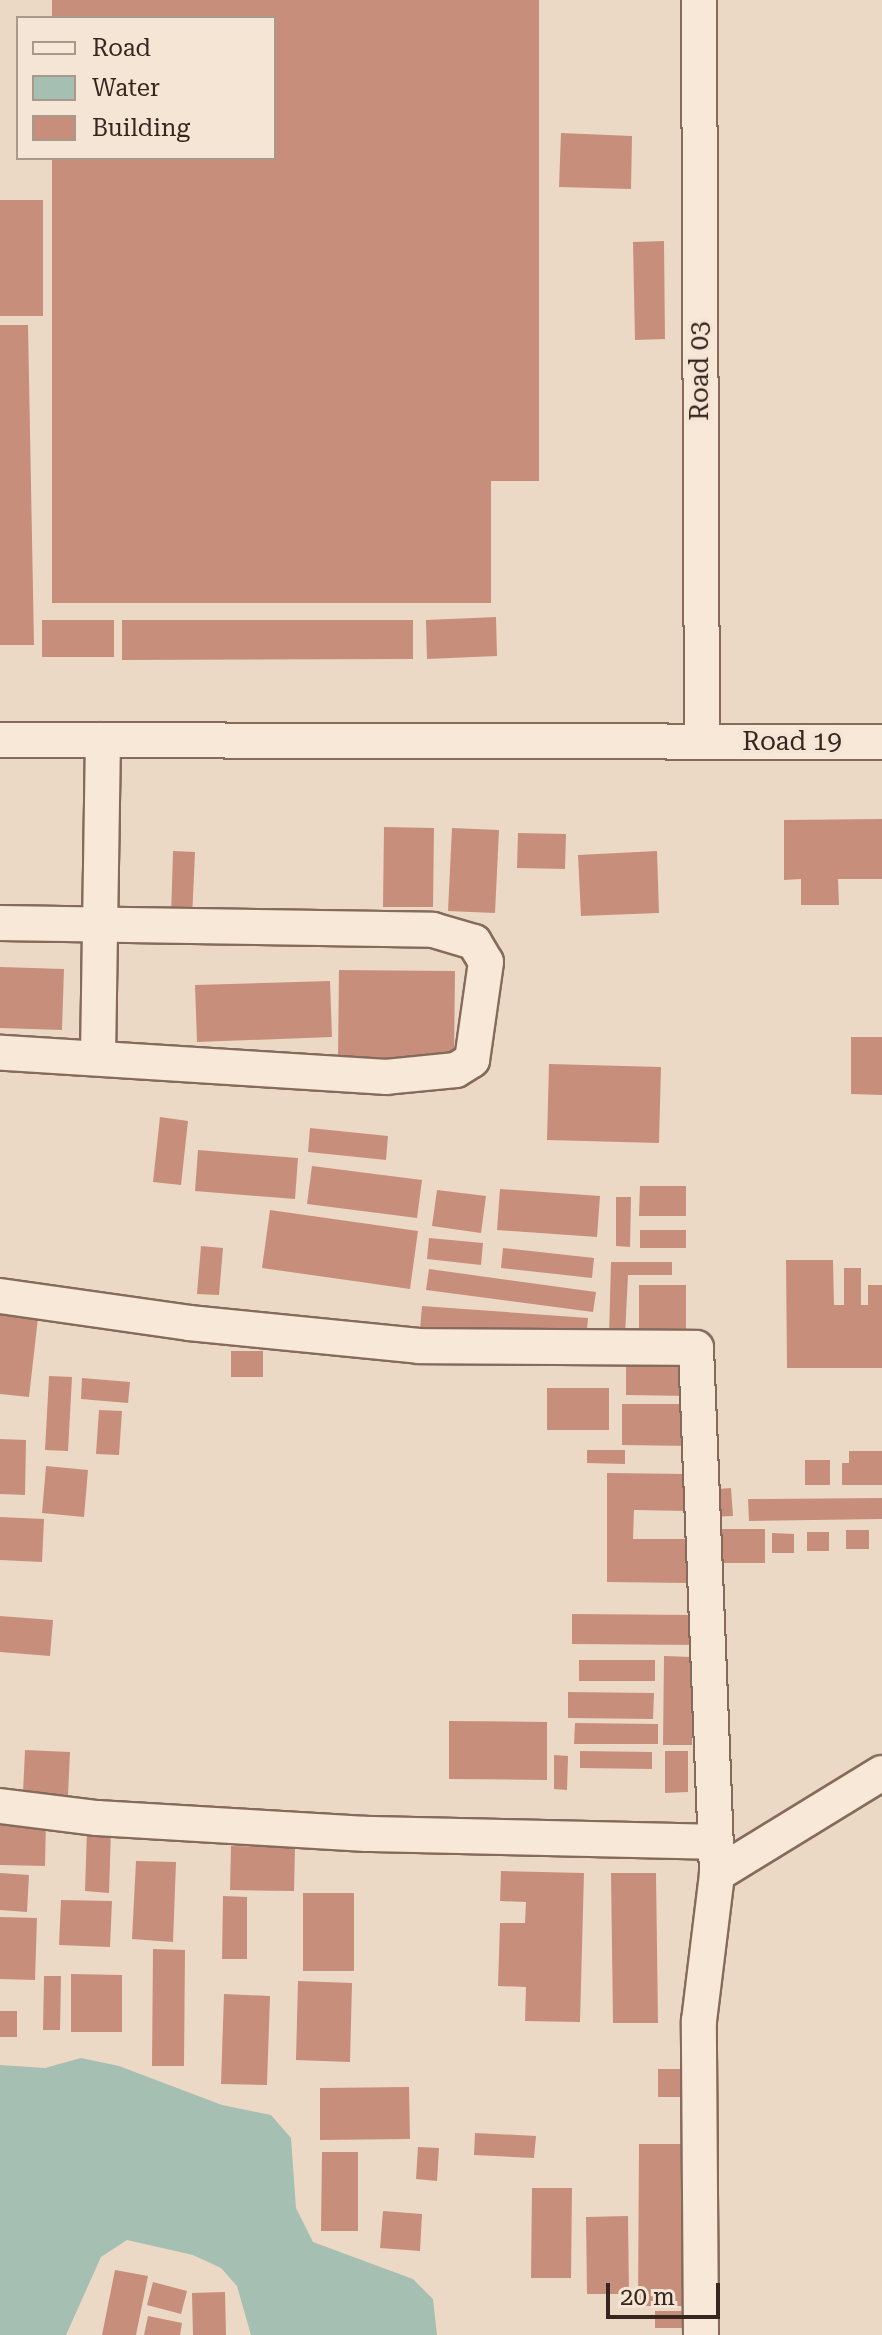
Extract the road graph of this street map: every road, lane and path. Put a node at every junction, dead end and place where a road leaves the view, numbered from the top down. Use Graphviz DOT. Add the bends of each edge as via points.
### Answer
graph roads {
  1 [pos="699,0"];
  2 [pos="0,740"];
  3 [pos="103,740"];
  4 [pos="702,742"];
  5 [pos="882,742"];
  6 [pos="0,923"];
  7 [pos="98,925"];
  8 [pos="0,1053"];
  9 [pos="98,1057"];
  10 [pos="0,1296"];
  11 [pos="882,1773"];
  12 [pos="0,1806"];
  13 [pos="716,1858"];
  14 [pos="701,2335"];
  1 -- 4 [label="street, Road 03"];
  2 -- 3 [label="street, Road 19"];
  3 -- 4 [label="street, Road 19"];
  3 -- 7 [label="street"];
  4 -- 5 [label="street, Road 19"];
  6 -- 7 [label="street"];
  7 -- 9 [label="street"];
  7 -- 9 [label="street" via="433,930 474,942 486,962 472,1060 456,1070 386,1077"];
  8 -- 9 [label="street"];
  10 -- 13 [label="street" via="189,1323 419,1346 696,1348"];
  11 -- 13 [label="street"];
  12 -- 13 [label="street" via="97,1818"];
  13 -- 14 [label="street" via="699,2021"];
}
